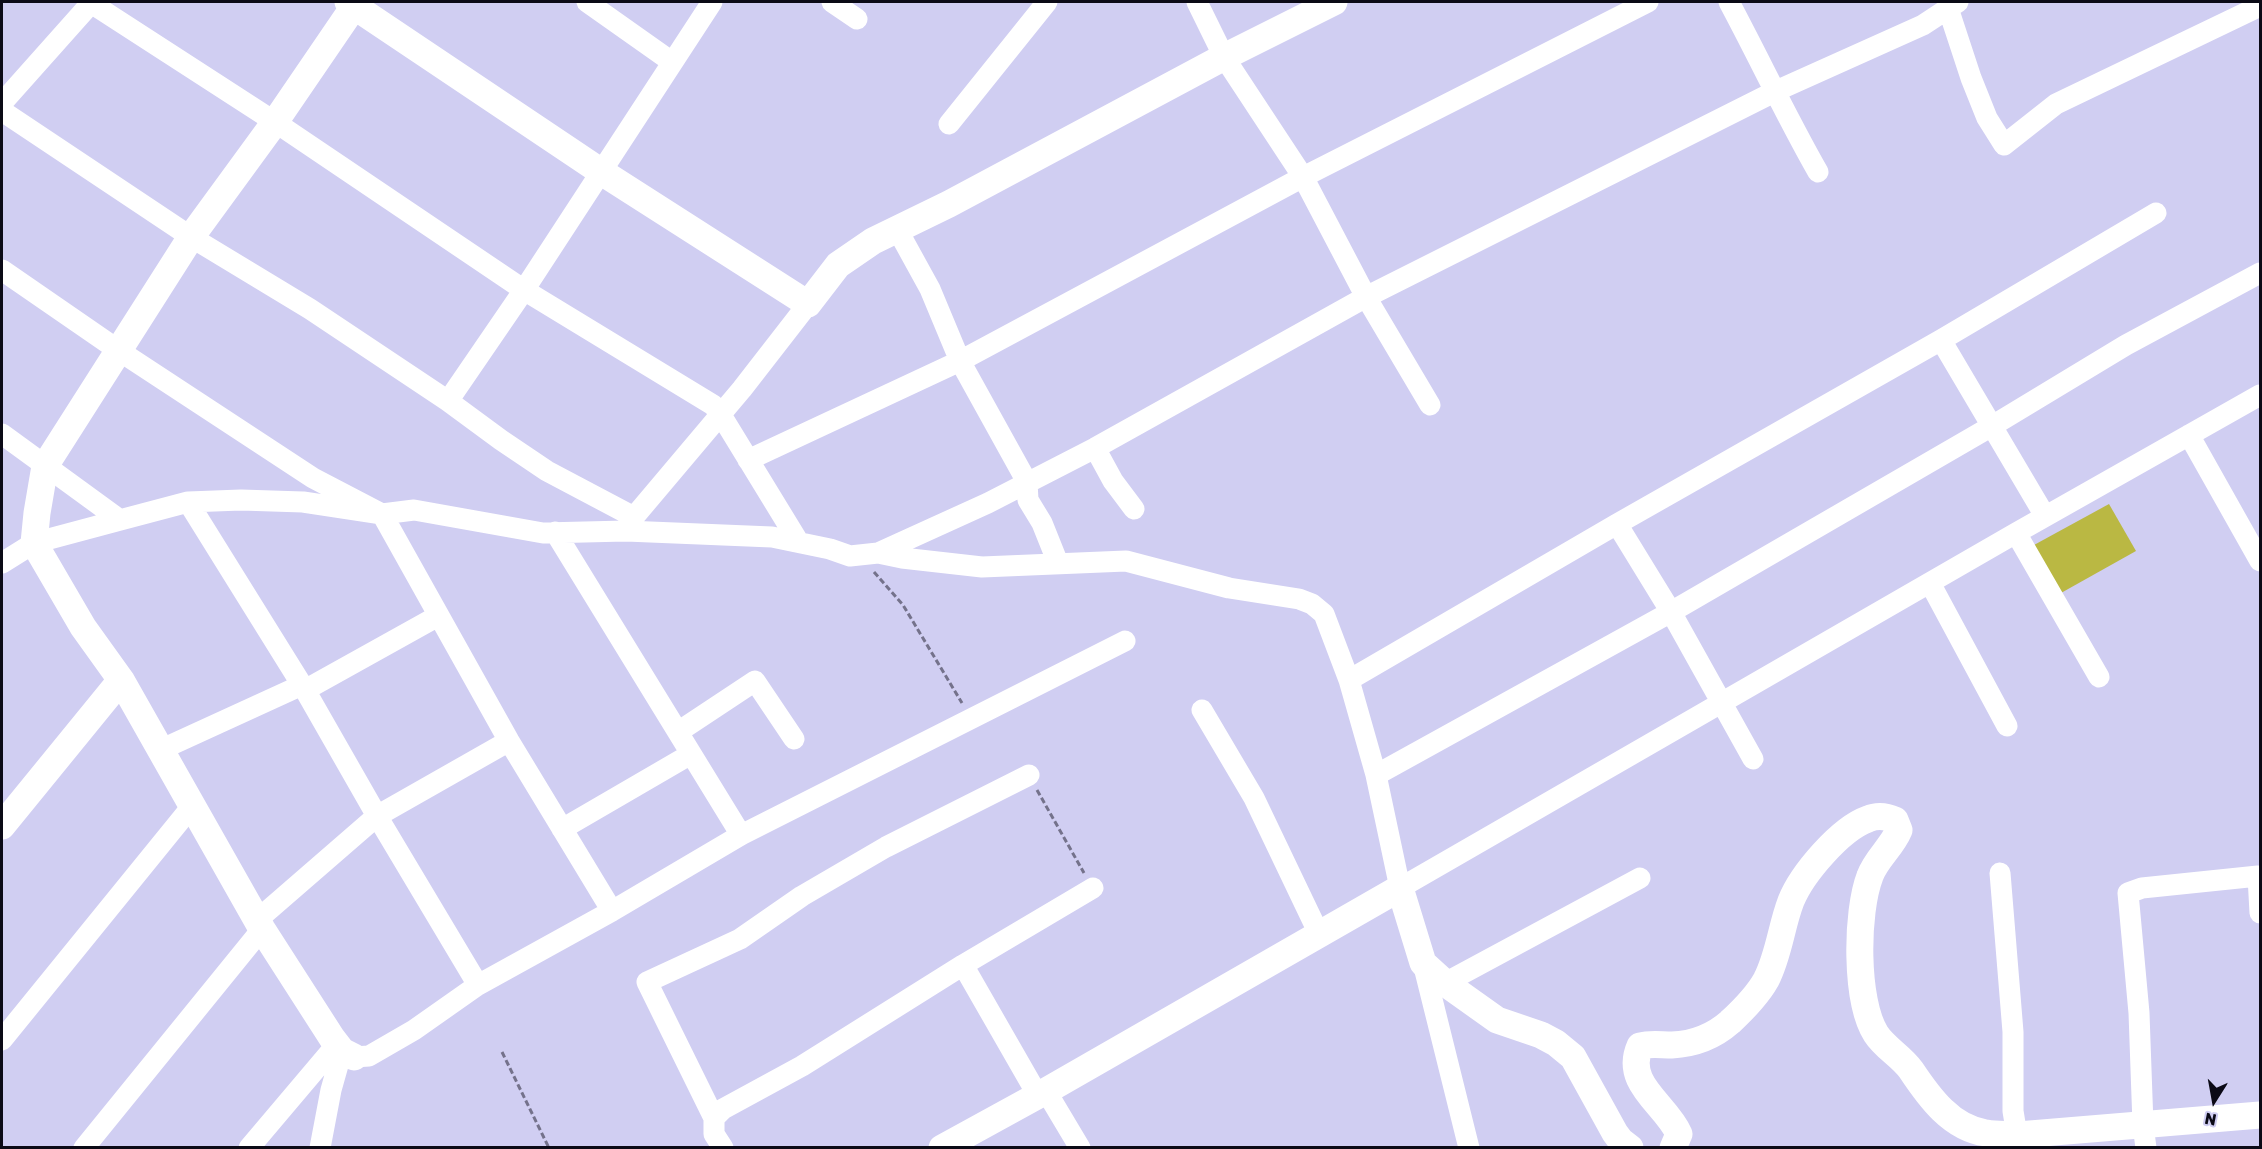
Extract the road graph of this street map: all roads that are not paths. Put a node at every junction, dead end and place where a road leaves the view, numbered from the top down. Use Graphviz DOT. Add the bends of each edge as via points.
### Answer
graph roads {
  1 [pos="91,2"];
  2 [pos="587,2"];
  3 [pos="712,2"];
  4 [pos="832,2"];
  5 [pos="1047,2"];
  6 [pos="1197,2"];
  7 [pos="1334,2"];
  8 [pos="1648,2"];
  9 [pos="1729,2"];
  10 [pos="353,3"];
  11 [pos="2260,6"];
  12 [pos="1943,8"];
  13 [pos="857,19"];
  14 [pos="1224,57"];
  15 [pos="672,62"];
  16 [pos="1776,91"];
  17 [pos="2,103"];
  18 [pos="2,111"];
  19 [pos="274,122"];
  20 [pos="949,124"];
  21 [pos="600,171"];
  22 [pos="1818,172"];
  23 [pos="1303,177"];
  24 [pos="2156,213"];
  25 [pos="897,229"];
  26 [pos="191,237"];
  27 [pos="2,270"];
  28 [pos="2260,273"];
  29 [pos="524,290"];
  30 [pos="1366,297"];
  31 [pos="808,304"];
  32 [pos="1941,340"];
  33 [pos="118,350"];
  34 [pos="960,361"];
  35 [pos="2260,395"];
  36 [pos="448,401"];
  37 [pos="1430,405"];
  38 [pos="721,415"];
  39 [pos="1992,426"];
  40 [pos="2,434"];
  41 [pos="2189,435"];
  42 [pos="1095,448"];
  43 [pos="748,460"];
  44 [pos="45,466"];
  45 [pos="1027,482"];
  46 [pos="188,502"];
  47 [pos="1134,509"];
  48 [pos="382,514"];
  49 [pos="2045,516"];
  50 [pos="120,520"];
  51 [pos="630,524"];
  52 [pos="1617,524"];
  53 [pos="555,532"];
  54 [pos="2016,532"];
  55 [pos="798,541"];
  56 [pos="34,543"];
  57 [pos="878,553"];
  58 [pos="2260,561"];
  59 [pos="2,563"];
  60 [pos="1058,563"];
  61 [pos="1930,583"];
  62 [pos="1671,612"];
  63 [pos="438,615"];
  64 [pos="1125,641"];
  65 [pos="2099,677"];
  66 [pos="121,680"];
  67 [pos="1349,680"];
  68 [pos="303,688"];
  69 [pos="1721,704"];
  70 [pos="1202,710"];
  71 [pos="2007,726"];
  72 [pos="678,732"];
  73 [pos="794,739"];
  74 [pos="508,741"];
  75 [pos="160,750"];
  76 [pos="691,754"];
  77 [pos="1753,759"];
  78 [pos="1029,775"];
  79 [pos="1376,775"];
  80 [pos="192,806"];
  81 [pos="376,816"];
  82 [pos="2,826"];
  83 [pos="562,829"];
  84 [pos="741,835"];
  85 [pos="2000,873"];
  86 [pos="1640,878"];
  87 [pos="1093,888"];
  88 [pos="1400,888"];
  89 [pos="612,910"];
  90 [pos="2260,913"];
  91 [pos="259,925"];
  92 [pos="1319,934"];
  93 [pos="1423,963"];
  94 [pos="963,965"];
  95 [pos="1445,983"];
  96 [pos="478,985"];
  97 [pos="2,1040"];
  98 [pos="344,1051"];
  99 [pos="1042,1093"];
  100 [pos="2260,1115"];
  101 [pos="714,1118"];
  102 [pos="2144,1136"];
  103 [pos="2019,1141"];
  104 [pos="1680,1144"];
  105 [pos="84,1148"];
  106 [pos="249,1148"];
  107 [pos="320,1148"];
  108 [pos="723,1148"];
  109 [pos="942,1148"];
  110 [pos="1080,1148"];
  111 [pos="1469,1148"];
  112 [pos="1630,1148"];
  1 -- 17 [label="street"];
  1 -- 19 [label="street"];
  2 -- 15 [label="street"];
  3 -- 15 [label="street"];
  4 -- 13 [label="street"];
  5 -- 20 [label="street"];
  6 -- 14 [label="street"];
  7 -- 14 [label="street"];
  8 -- 23 [label="street"];
  9 -- 16 [label="street"];
  10 -- 19 [label="street"];
  10 -- 21 [label="street"];
  11 -- 12 [label="street" via="2056,104 2004,145 1987,118"];
  12 -- 16 [label="street"];
  14 -- 23 [label="street"];
  14 -- 25 [label="street"];
  15 -- 21 [label="street"];
  16 -- 22 [label="street"];
  16 -- 30 [label="street"];
  18 -- 26 [label="street"];
  19 -- 26 [label="street"];
  19 -- 29 [label="street"];
  21 -- 29 [label="street"];
  21 -- 31 [label="street"];
  23 -- 30 [label="street"];
  23 -- 34 [label="street"];
  24 -- 32 [label="street"];
  25 -- 31 [label="street" via="838,266"];
  25 -- 34 [label="street" via="930,289"];
  26 -- 33 [label="street"];
  26 -- 36 [label="street" via="310,309"];
  27 -- 33 [label="street"];
  28 -- 39 [label="street" via="2126,345"];
  29 -- 36 [label="street"];
  29 -- 38 [label="street" via="713,405"];
  30 -- 37 [label="street"];
  30 -- 42 [label="street"];
  31 -- 38 [label="street"];
  32 -- 39 [label="street"];
  32 -- 52 [label="street"];
  33 -- 44 [label="street"];
  33 -- 48 [label="street" via="314,478"];
  34 -- 43 [label="street"];
  34 -- 45 [label="street"];
  35 -- 41 [label="street"];
  36 -- 51 [label="street"];
  38 -- 43 [label="street"];
  38 -- 51 [label="street"];
  39 -- 49 [label="street"];
  39 -- 62 [label="street"];
  40 -- 44 [label="street"];
  41 -- 49 [label="street"];
  41 -- 58 [label="street"];
  42 -- 45 [label="street"];
  42 -- 47 [label="street"];
  43 -- 55 [label="street"];
  44 -- 50 [label="street"];
  44 -- 56 [label="street"];
  45 -- 57 [label="street"];
  45 -- 60 [label="street" via="1028,500"];
  46 -- 48 [label="street" via="303,502"];
  46 -- 50 [label="street"];
  46 -- 68 [label="street"];
  48 -- 53 [label="street" via="414,510"];
  48 -- 63 [label="street"];
  49 -- 54 [label="street"];
  50 -- 56 [label="street"];
  51 -- 53 [label="street"];
  51 -- 55 [label="street"];
  52 -- 62 [label="street"];
  52 -- 67 [label="street"];
  53 -- 72 [label="street"];
  54 -- 61 [label="street"];
  54 -- 65 [label="street"];
  55 -- 57 [label="street" via="850,556"];
  56 -- 59 [label="street"];
  56 -- 66 [label="street" via="83,627"];
  57 -- 60 [label="street" via="982,567"];
  60 -- 67 [label="street" via="1126,561 1229,588 1312,604 1324,614"];
  61 -- 69 [label="street"];
  61 -- 71 [label="street"];
  62 -- 69 [label="street"];
  62 -- 79 [label="street"];
  63 -- 68 [label="street"];
  63 -- 74 [label="street"];
  64 -- 84 [label="street"];
  66 -- 75 [label="street"];
  66 -- 82 [label="street"];
  67 -- 79 [label="street"];
  68 -- 75 [label="street"];
  68 -- 81 [label="street"];
  69 -- 77 [label="street"];
  69 -- 88 [label="street"];
  70 -- 92 [label="street" via="1254,798"];
  72 -- 73 [label="street" via="755,681"];
  72 -- 76 [label="street"];
  74 -- 81 [label="street"];
  74 -- 83 [label="street"];
  75 -- 80 [label="street"];
  76 -- 83 [label="street"];
  76 -- 84 [label="street"];
  78 -- 101 [label="street" via="886,847 802,896 740,939 647,982"];
  79 -- 88 [label="street"];
  80 -- 91 [label="street"];
  80 -- 97 [label="street"];
  81 -- 91 [label="street"];
  81 -- 96 [label="street"];
  83 -- 89 [label="street"];
  84 -- 89 [label="street"];
  85 -- 103 [label="street" via="2013,1032 2013,1111"];
  86 -- 95 [label="street"];
  87 -- 94 [label="street"];
  88 -- 92 [label="street"];
  88 -- 93 [label="street"];
  89 -- 96 [label="street"];
  90 -- 102 [label="street" via="2258,876 2142,888 2128,893 2139,1013"];
  91 -- 98 [label="street"];
  91 -- 105 [label="street"];
  92 -- 99 [label="street"];
  93 -- 95 [label="street"];
  93 -- 111 [label="street"];
  94 -- 99 [label="street"];
  94 -- 101 [label="street"];
  95 -- 112 [label="street" via="1497,1020 1541,1035 1573,1057 1615,1133"];
  96 -- 98 [label="street" via="369,1056"];
  98 -- 106 [label="street"];
  98 -- 107 [label="street" via="331,1090"];
  99 -- 109 [label="street"];
  99 -- 110 [label="street"];
  100 -- 102 [label="street"];
  101 -- 108 [label="street" via="714,1134"];
  102 -- 103 [label="street"];
  103 -- 104 [label="street" via="1972,1130 1947,1116 1903,1059 1876,1034 1868,1017 1862,993 1860,938 1865,892 1875,865 1899,830 1895,819 1885,816 1864,821 1839,838 1798,888 1765,981 1730,1023 1689,1044 1640,1046 1636,1061 1641,1082 1675,1125"];
}
